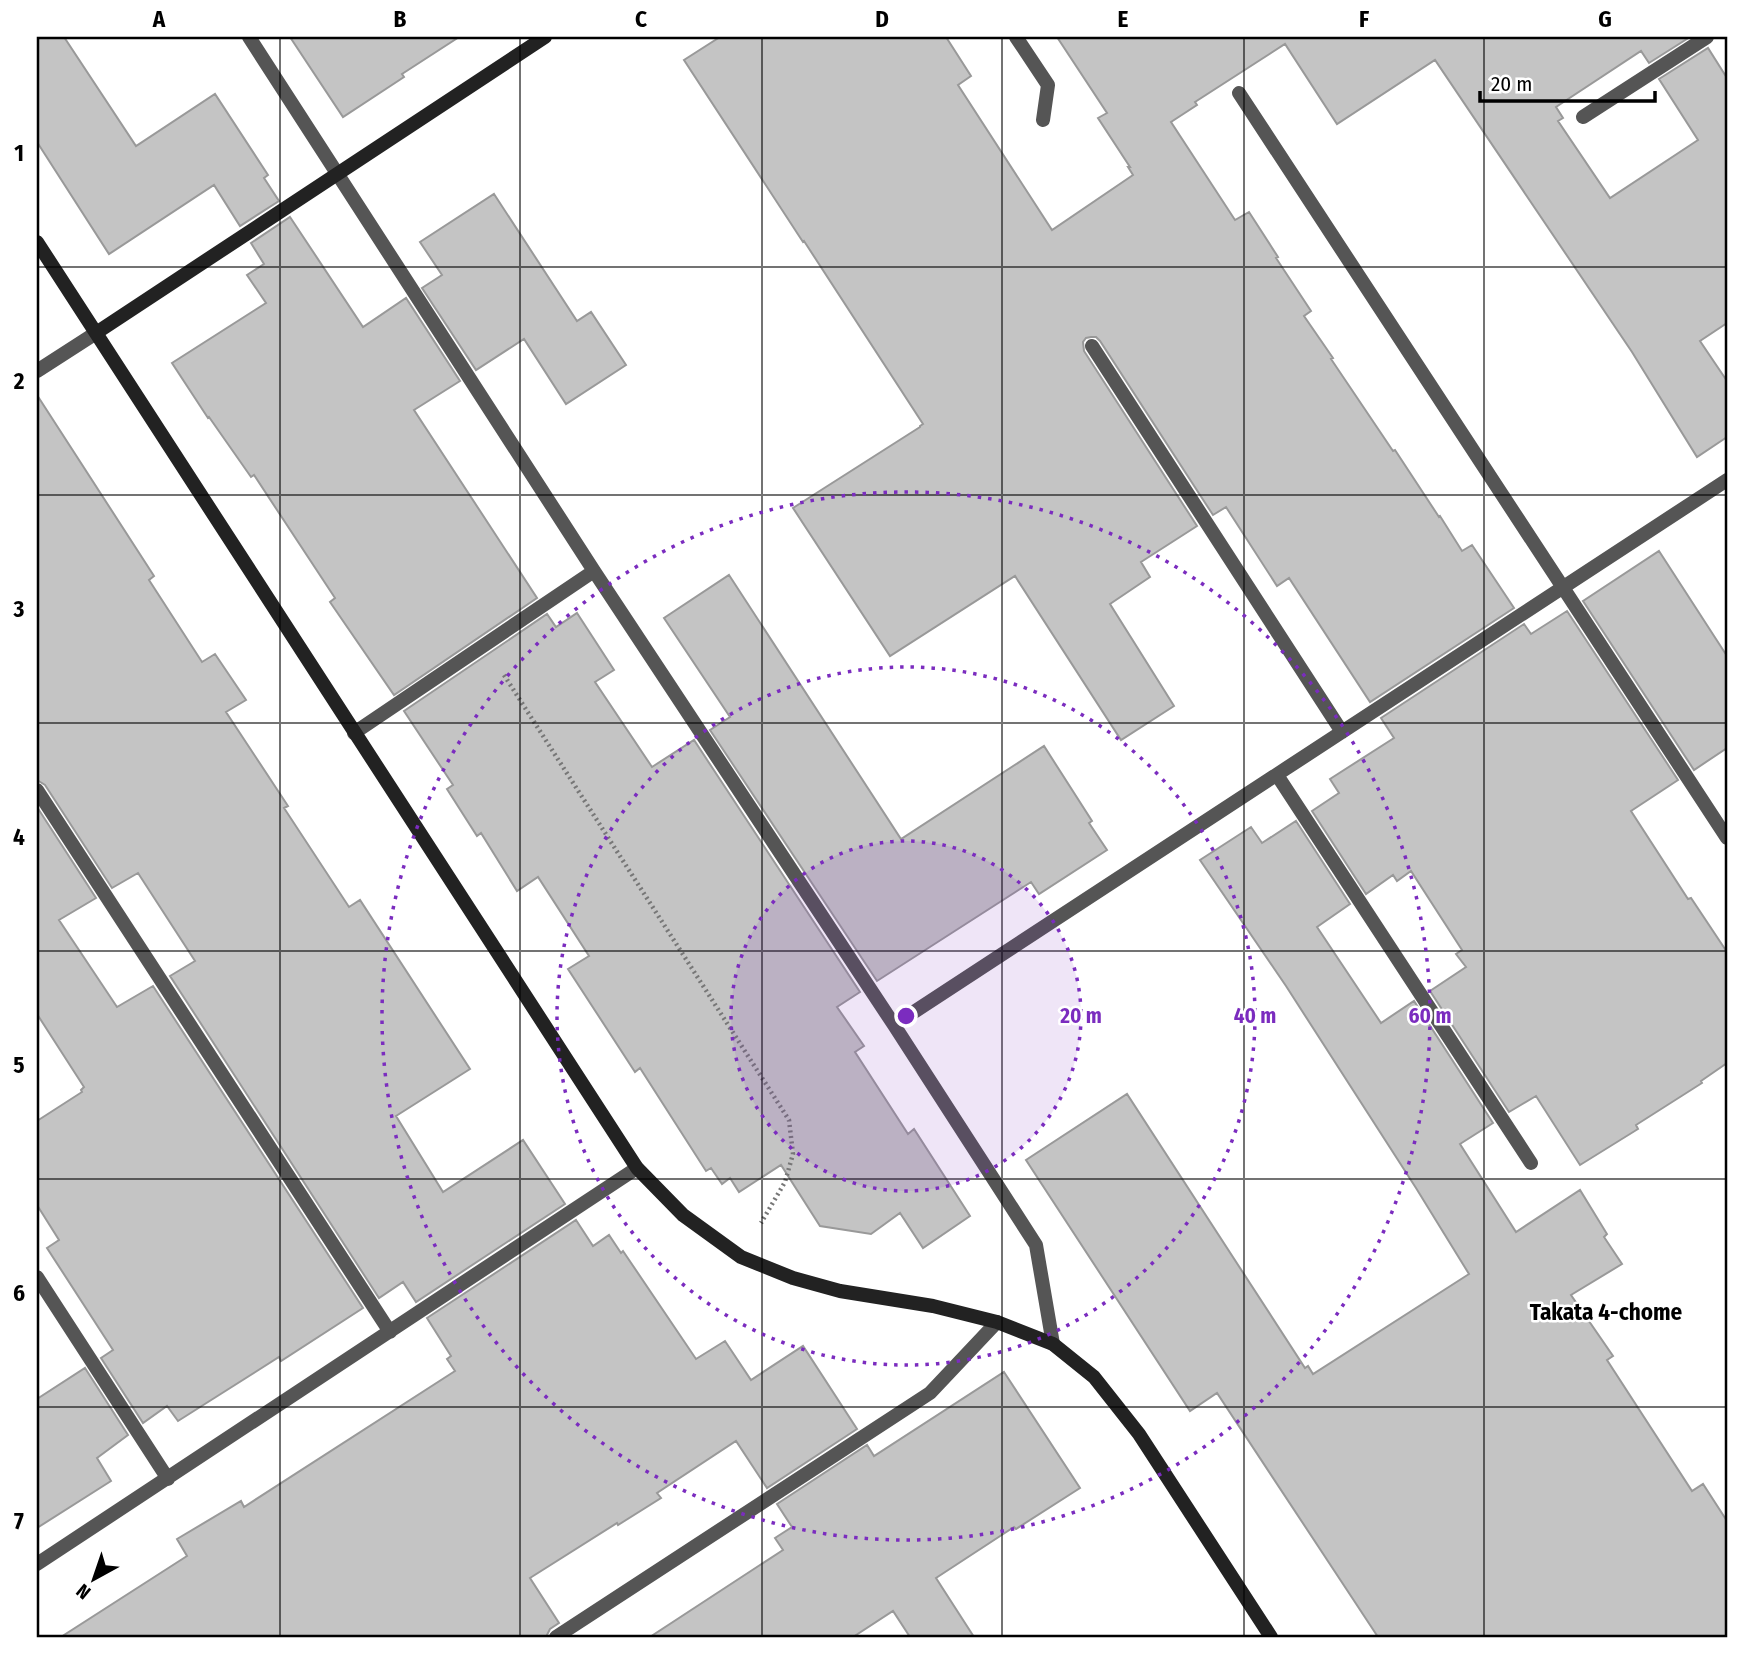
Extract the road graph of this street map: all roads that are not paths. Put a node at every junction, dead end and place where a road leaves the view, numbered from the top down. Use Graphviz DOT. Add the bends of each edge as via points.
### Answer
graph roads {
  1 [pos="248,37"];
  2 [pos="545,37"];
  3 [pos="1016,37"];
  4 [pos="1707,37"];
  5 [pos="1240,93"];
  6 [pos="1583,117"];
  7 [pos="1043,120"];
  8 [pos="338,173"];
  9 [pos="37,242"];
  10 [pos="96,332"];
  11 [pos="1092,346"];
  12 [pos="37,371"];
  13 [pos="1727,480"];
  14 [pos="594,571"];
  15 [pos="1564,587"];
  16 [pos="1342,732"];
  17 [pos="354,733"];
  18 [pos="1277,775"];
  19 [pos="37,790"];
  20 [pos="1727,838"];
  21 [pos="894,1025"];
  22 [pos="1531,1163"];
  23 [pos="637,1168"];
  24 [pos="37,1277"];
  25 [pos="997,1322"];
  26 [pos="390,1332"];
  27 [pos="1053,1344"];
  28 [pos="168,1479"];
  29 [pos="37,1564"];
  30 [pos="556,1637"];
  31 [pos="1271,1637"];
  1 -- 8 [label="street"];
  2 -- 8 [label="street"];
  3 -- 7 [label="street" via="1048,85"];
  4 -- 6 [label="street"];
  5 -- 15 [label="street"];
  8 -- 10 [label="street"];
  8 -- 14 [label="street"];
  9 -- 10 [label="street"];
  10 -- 12 [label="street"];
  10 -- 17 [label="street"];
  11 -- 16 [label="street"];
  13 -- 15 [label="street"];
  14 -- 17 [label="street"];
  14 -- 21 [label="street"];
  15 -- 16 [label="street"];
  15 -- 20 [label="street"];
  16 -- 18 [label="street"];
  17 -- 23 [label="street"];
  18 -- 21 [label="street"];
  18 -- 22 [label="street"];
  19 -- 26 [label="street"];
  21 -- 27 [label="street" via="1036,1245"];
  23 -- 25 [label="street" via="683,1215 741,1257 840,1291"];
  23 -- 26 [label="street"];
  24 -- 28 [label="street"];
  25 -- 27 [label="street"];
  25 -- 30 [label="street" via="930,1393"];
  26 -- 28 [label="street"];
  27 -- 31 [label="street" via="1094,1377 1139,1434"];
  28 -- 29 [label="street"];
}
